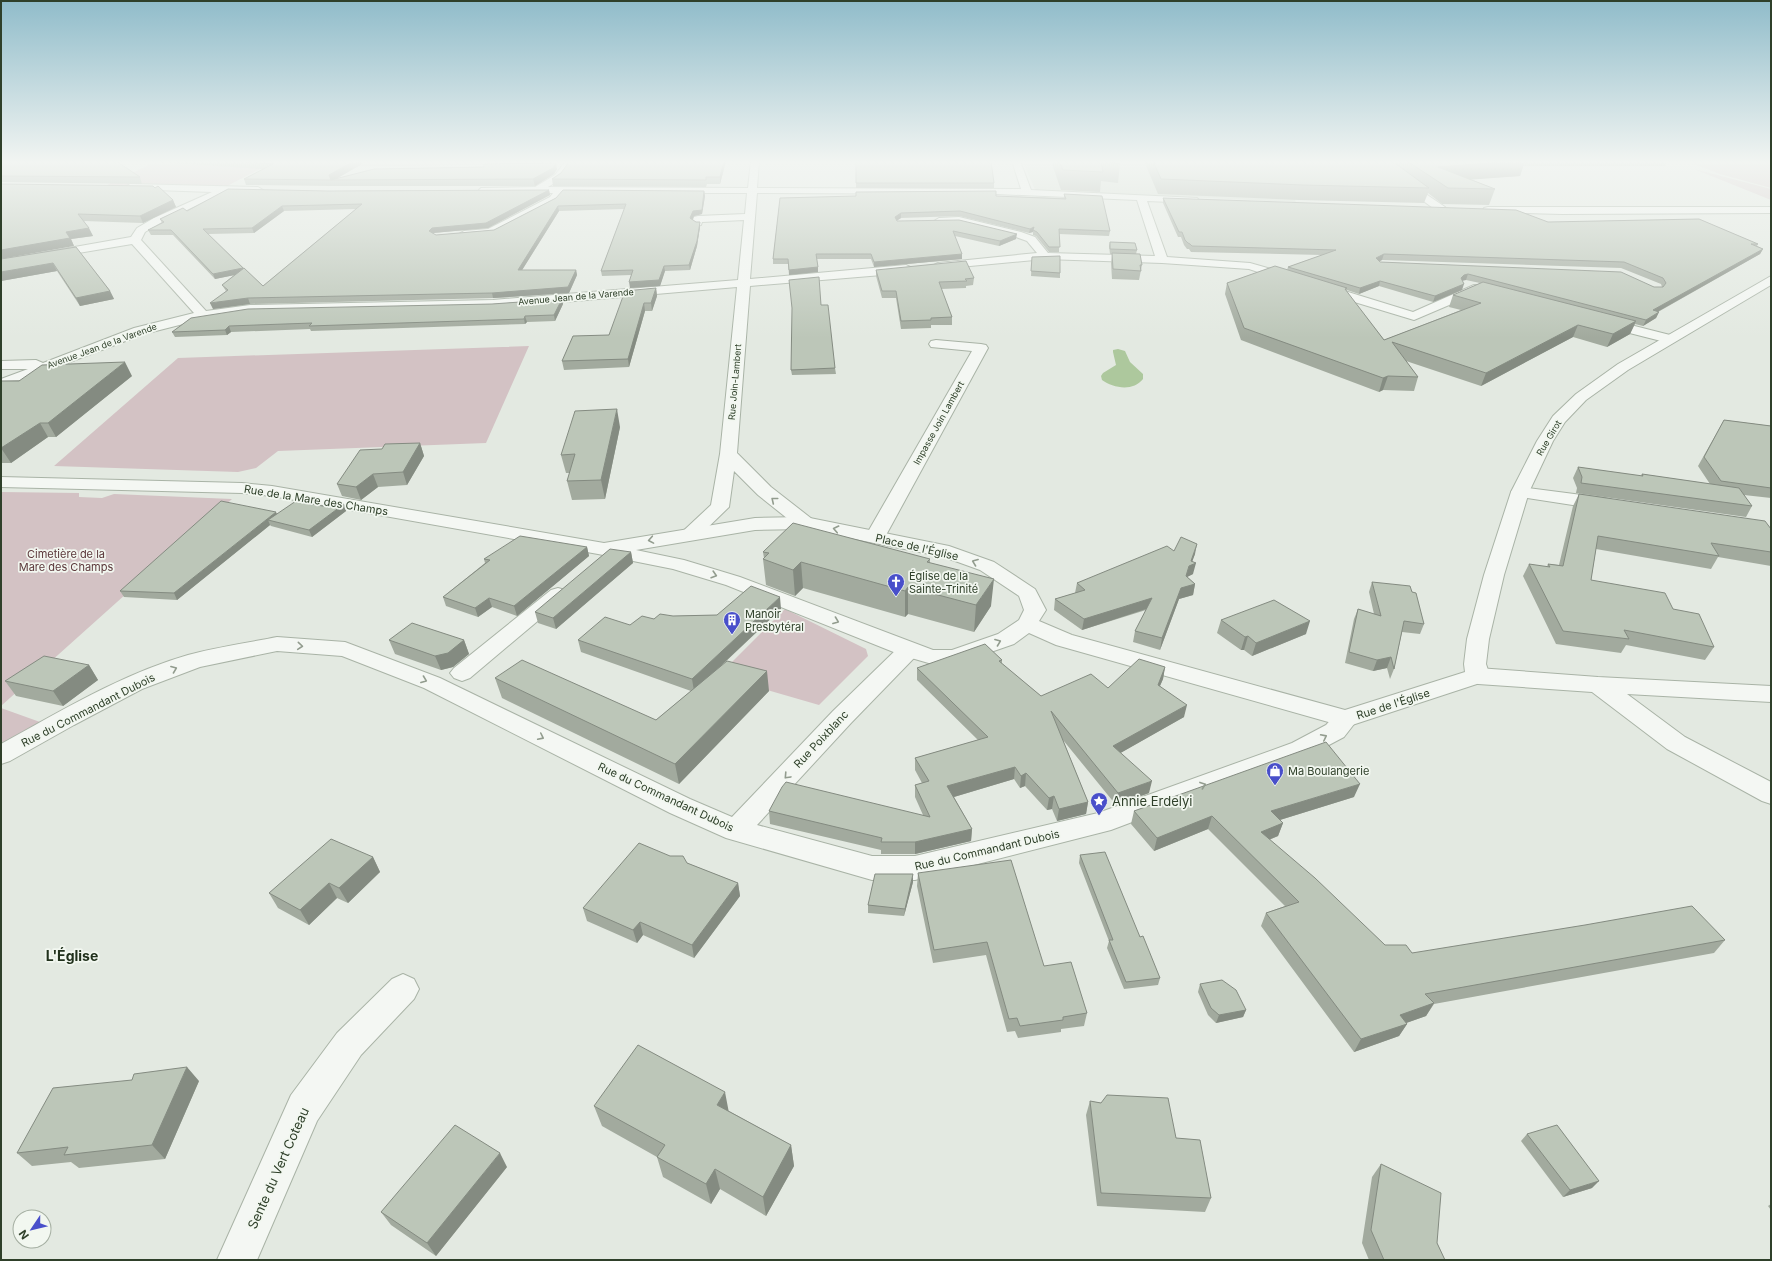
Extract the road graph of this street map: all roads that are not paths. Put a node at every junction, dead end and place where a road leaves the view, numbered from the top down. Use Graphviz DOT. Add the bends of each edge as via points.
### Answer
graph roads {
  1 [pos="158,220"];
  2 [pos="513,220"];
  3 [pos="698,220"];
  4 [pos="750,220"];
  5 [pos="1149,220"];
  6 [pos="930,221"];
  7 [pos="697,223"];
  8 [pos="452,235"];
  9 [pos="134,240"];
  10 [pos="1045,256"];
  11 [pos="1162,260"];
  12 [pos="1,263"];
  13 [pos="1771,280"];
  14 [pos="1458,282"];
  15 [pos="744,284"];
  16 [pos="1479,288"];
  17 [pos="1494,292"];
  18 [pos="203,315"];
  19 [pos="1590,318"];
  20 [pos="1669,339"];
  21 [pos="936,344"];
  22 [pos="53,364"];
  23 [pos="1,365"];
  24 [pos="1,384"];
  25 [pos="728,454"];
  26 [pos="1,482"];
  27 [pos="1520,492"];
  28 [pos="1622,507"];
  29 [pos="805,522"];
  30 [pos="690,534"];
  31 [pos="875,537"];
  32 [pos="602,555"];
  33 [pos="677,564"];
  34 [pos="575,580"];
  35 [pos="1027,624"];
  36 [pos="909,650"];
  37 [pos="462,673"];
  38 [pos="1478,676"];
  39 [pos="1598,685"];
  40 [pos="1771,694"];
  41 [pos="1346,719"];
  42 [pos="1,755"];
  43 [pos="1771,794"];
  44 [pos="736,830"];
  45 [pos="403,989"];
  46 [pos="237,1260"];
  1 -- 9 [label="street" via="141,230"];
  2 -- 8 [label="street" via="490,232"];
  3 -- 7 [label="street"];
  4 -- 15 [label="street, Rue Join-Lambert"];
  5 -- 11 [label="street"];
  6 -- 10 [label="street" via="959,220 1017,234 1031,239"];
  9 -- 12 [label="street"];
  9 -- 18 [label="street"];
  10 -- 11 [label="street, Avenue Jean de la Varende"];
  10 -- 15 [label="street, Avenue Jean de la Varende"];
  11 -- 16 [label="street, Avenue Jean de la Varende" via="1250,266 1414,316"];
  13 -- 20 [label="street, Rue Girot"];
  14 -- 16 [label="street"];
  15 -- 18 [label="street, Avenue Jean de la Varende" via="493,304 250,309"];
  15 -- 25 [label="street, Rue Join-Lambert"];
  16 -- 17 [label="street"];
  18 -- 22 [label="street, Avenue Jean de la Varende" via="139,331"];
  19 -- 20 [label="street"];
  20 -- 27 [label="street, Rue Girot" via="1622,367 1581,397 1559,419"];
  21 -- 31 [label="street, Impasse Join Lambert" via="981,348"];
  22 -- 23 [label="street"];
  22 -- 24 [label="street, Avenue Jean de la Varende"];
  29 -- 25 [label="street, one-way" via="774,500 741,470"];
  25 -- 30 [label="street, Rue Join-Lambert" via="720,507"];
  26 -- 32 [label="street, Rue de la Mare des Champs" via="272,490"];
  27 -- 28 [label="street"];
  27 -- 38 [label="street, Rue Girot" via="1494,575 1478,639"];
  29 -- 30 [label="street, Place de l'Église" via="755,524"];
  31 -- 29 [label="street, Place de l'Église, one-way"];
  30 -- 32 [label="street, Rue de la Mare des Champs, one-way"];
  30 -- 33 [label="street" via="674,550"];
  35 -- 31 [label="street, Place de l'Église, one-way" via="1035,610 1028,592 987,566 949,552"];
  32 -- 33 [label="street, Rue de la Mare des Champs"];
  33 -- 36 [label="street, one-way" via="733,581"];
  34 -- 37 [label="street"];
  36 -- 35 [label="street, one-way" via="932,657 954,657 1006,639"];
  35 -- 41 [label="street, Rue de l'Église" via="1064,640"];
  36 -- 44 [label="street, Rue Poixblanc, one-way"];
  38 -- 39 [label="street, Rue de l'Église"];
  38 -- 41 [label="street, Rue de l'Église"];
  39 -- 40 [label="street, Rue de l'Église"];
  39 -- 43 [label="street" via="1676,743"];
  44 -- 41 [label="street, Rue du Commandant Dubois, one-way" via="872,868 915,868 1101,823 1301,749 1335,731"];
  42 -- 44 [label="street, Rue du Commandant Dubois, one-way" via="134,684 194,661 277,644 345,649 432,683 680,806"];
  45 -- 46 [label="street, Sente du Vert Coteau" via="349,1044 304,1108"];
}
